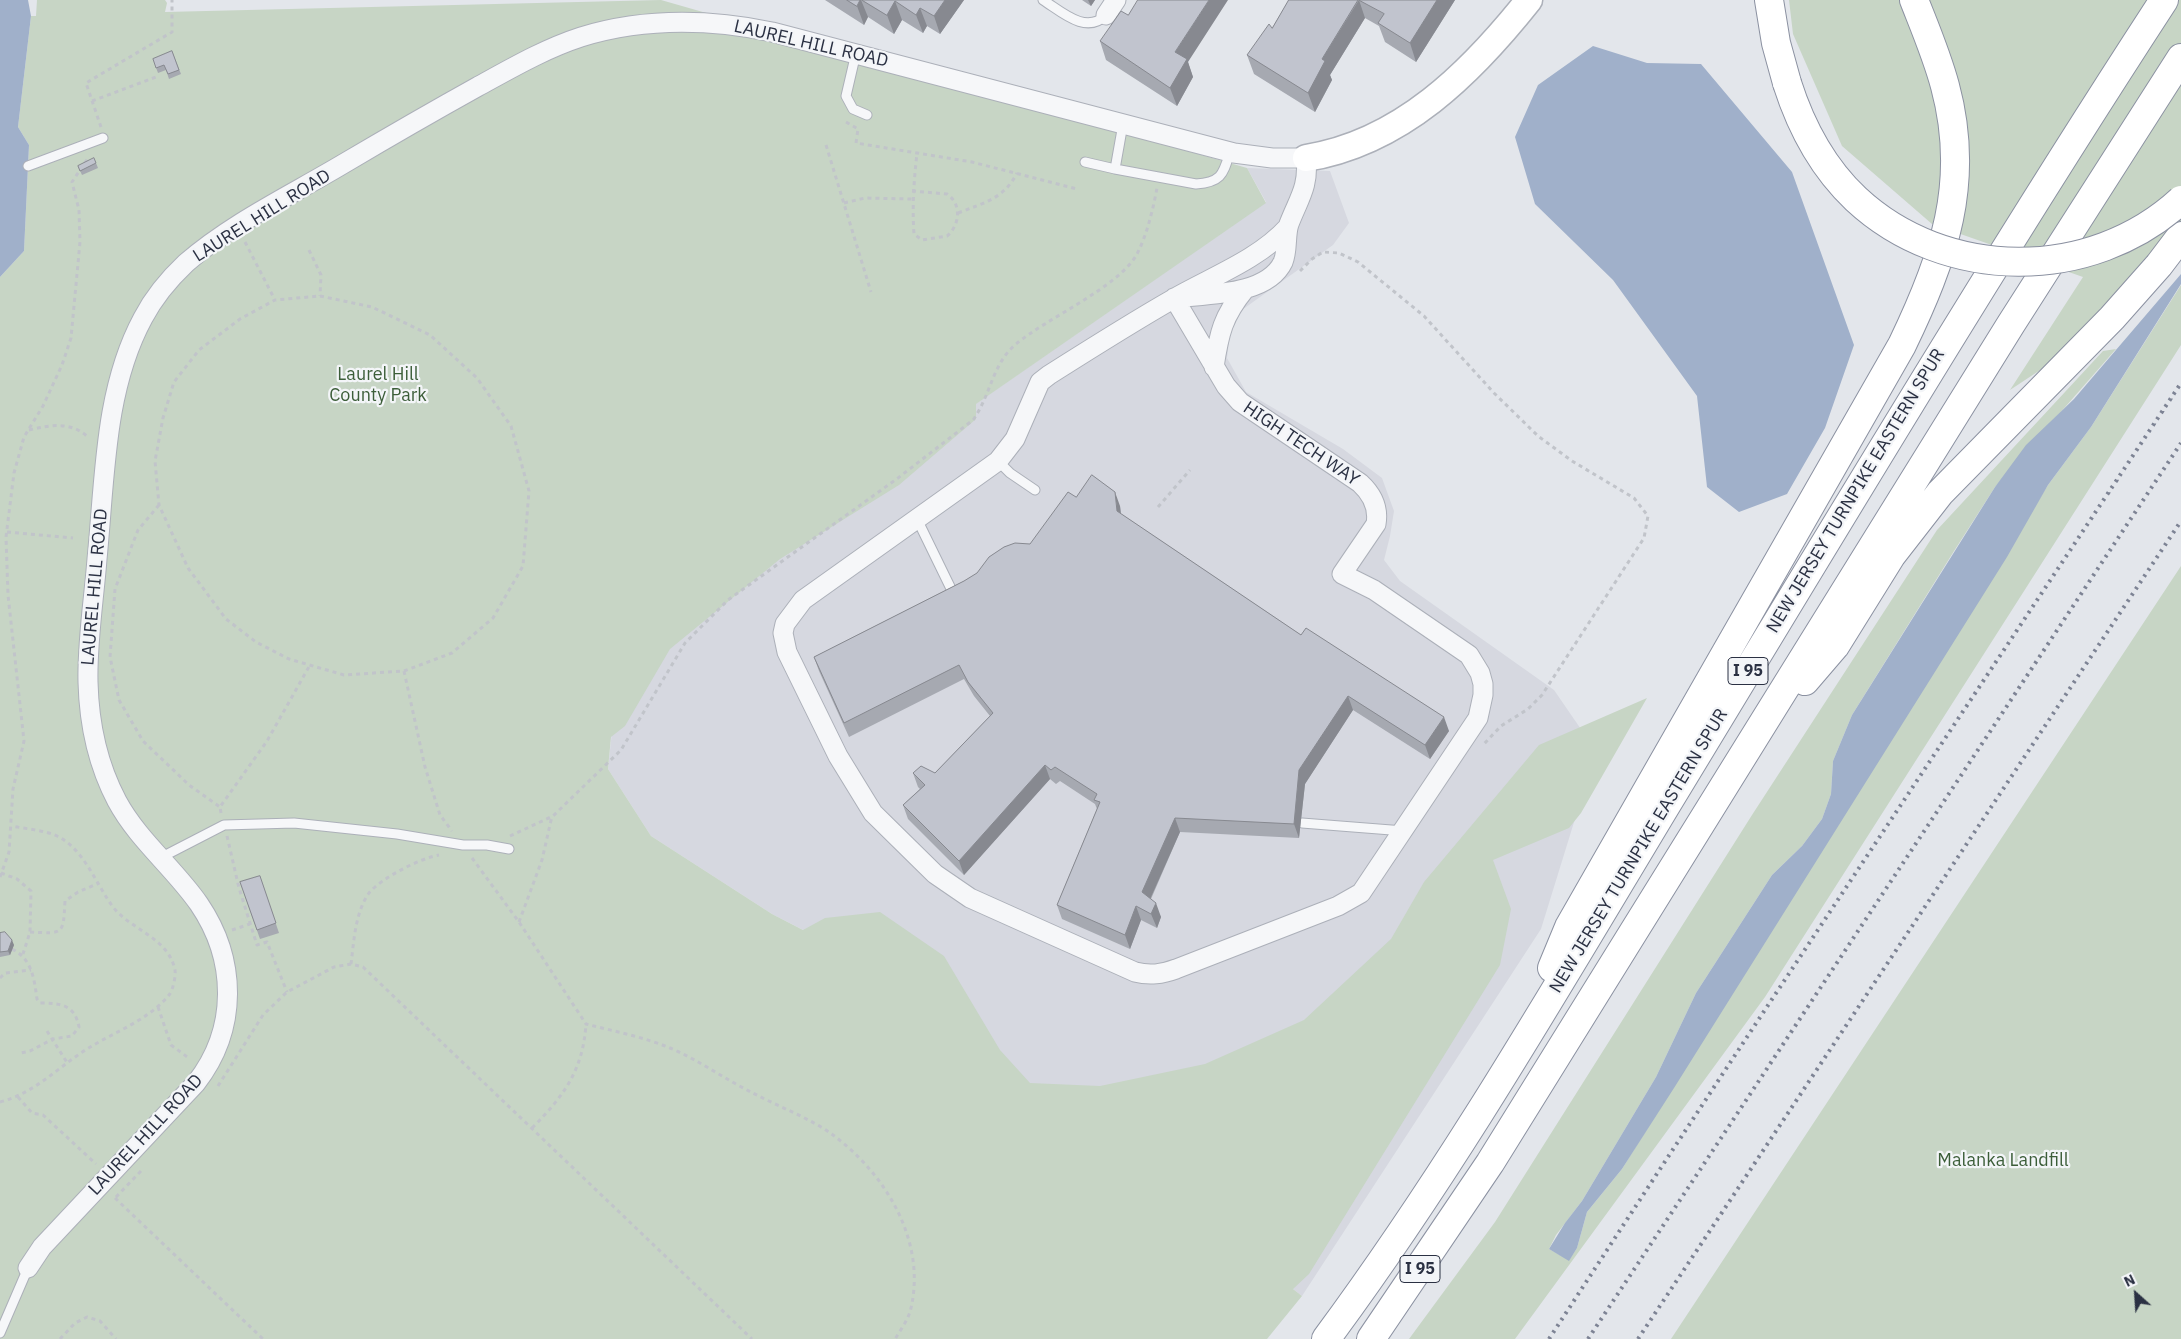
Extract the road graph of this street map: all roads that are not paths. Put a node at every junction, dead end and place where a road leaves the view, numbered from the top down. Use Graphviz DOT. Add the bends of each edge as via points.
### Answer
graph roads {
  1 [pos="1043,0"];
  2 [pos="1529,0"];
  3 [pos="1769,0"];
  4 [pos="1914,0"];
  5 [pos="2164,0"];
  6 [pos="1111,7"];
  7 [pos="856,53"];
  8 [pos="2181,58"];
  9 [pos="867,115"];
  10 [pos="1123,124"];
  11 [pos="103,138"];
  12 [pos="1230,152"];
  13 [pos="1306,158"];
  14 [pos="1085,162"];
  15 [pos="28,166"];
  16 [pos="1115,170"];
  17 [pos="2181,200"];
  18 [pos="1288,226"];
  19 [pos="2181,236"];
  20 [pos="1245,289"];
  21 [pos="1174,298"];
  22 [pos="1214,368"];
  23 [pos="998,461"];
  24 [pos="1035,490"];
  25 [pos="917,519"];
  26 [pos="1358,551"];
  27 [pos="1374,590"];
  28 [pos="957,601"];
  29 [pos="1750,744"];
  30 [pos="1302,823"];
  31 [pos="1404,831"];
  32 [pos="509,849"];
  33 [pos="160,858"];
  34 [pos="1516,1055"];
  35 [pos="28,1268"];
  36 [pos="0,1333"];
  37 [pos="1326,1339"];
  38 [pos="1371,1339"];
  1 -- 6 [label="lane" via="1082,23 1096,23"];
  2 -- 13 [label="street" via="1490,48 1427,104 1356,145"];
  3 -- 17 [label="highway, bridge" via="1787,83 1814,146 1856,198 1902,232 1958,254 2010,262 2042,261 2107,247 2164,215"];
  4 -- 34 [label="highway" via="1945,85 1956,145 1952,209 1934,274 1889,369 1569,927"];
  5 -- 34 [label="highway, NEW JERSEY TURNPIKE EASTERN SPUR / I 95" via="1968,307"];
  7 -- 9 [label="lane" via="846,96 853,109"];
  7 -- 10 [label="street, LAUREL HILL ROAD"];
  7 -- 33 [label="street, LAUREL HILL ROAD" via="772,32 717,23 651,24 581,38 512,68 238,227 184,265 156,297 143,317 126,356 108,437 88,663 91,716 102,764 118,802"];
  8 -- 29 [label="highway, NEW JERSEY TURNPIKE EASTERN SPUR / I 95" via="2019,310"];
  10 -- 12 [label="street, LAUREL HILL ROAD"];
  10 -- 16 [label="lane"];
  11 -- 15 [label="lane"];
  12 -- 13 [label="street, LAUREL HILL ROAD" via="1272,158"];
  12 -- 16 [label="lane" via="1224,172 1215,181 1196,184"];
  13 -- 18 [label="street" via="1306,184"];
  14 -- 16 [label="lane"];
  18 -- 20 [label="street" via="1282,264 1268,278"];
  18 -- 21 [label="street" via="1279,237 1259,250"];
  19 -- 29 [label="highway" via="2112,318 1940,492 1890,556 1835,646"];
  20 -- 21 [label="street"];
  20 -- 22 [label="street" via="1223,322"];
  21 -- 22 [label="street, HIGH TECH WAY"];
  21 -- 23 [label="street" via="1040,382 1015,439"];
  22 -- 26 [label="street, HIGH TECH WAY" via="1232,394 1249,410 1367,489 1375,506 1376,524"];
  23 -- 24 [label="lane"];
  23 -- 25 [label="street"];
  25 -- 28 [label="lane"];
  25 -- 31 [label="street" via="803,600 789,616 783,633 792,663 862,797 888,829 935,874 959,891 1129,970 1155,974 1176,969 1350,900 1369,884"];
  26 -- 27 [label="street"];
  26 -- 27 [label="street, HIGH TECH WAY" via="1342,574"];
  27 -- 31 [label="street" via="1458,647 1475,663 1480,673 1483,696 1478,718"];
  29 -- 38 [label="highway, NEW JERSEY TURNPIKE EASTERN SPUR / I 95" via="1490,1163"];
  30 -- 31 [label="lane"];
  32 -- 33 [label="lane" via="486,845 465,848 397,834 294,823 224,824"];
  33 -- 35 [label="street, LAUREL HILL ROAD" via="198,903 216,935 227,968 228,986 226,1021 221,1038 206,1071 42,1247"];
  34 -- 37 [label="highway, NEW JERSEY TURNPIKE EASTERN SPUR / I 95" via="1426,1196"];
  35 -- 36 [label="lane"];
}
